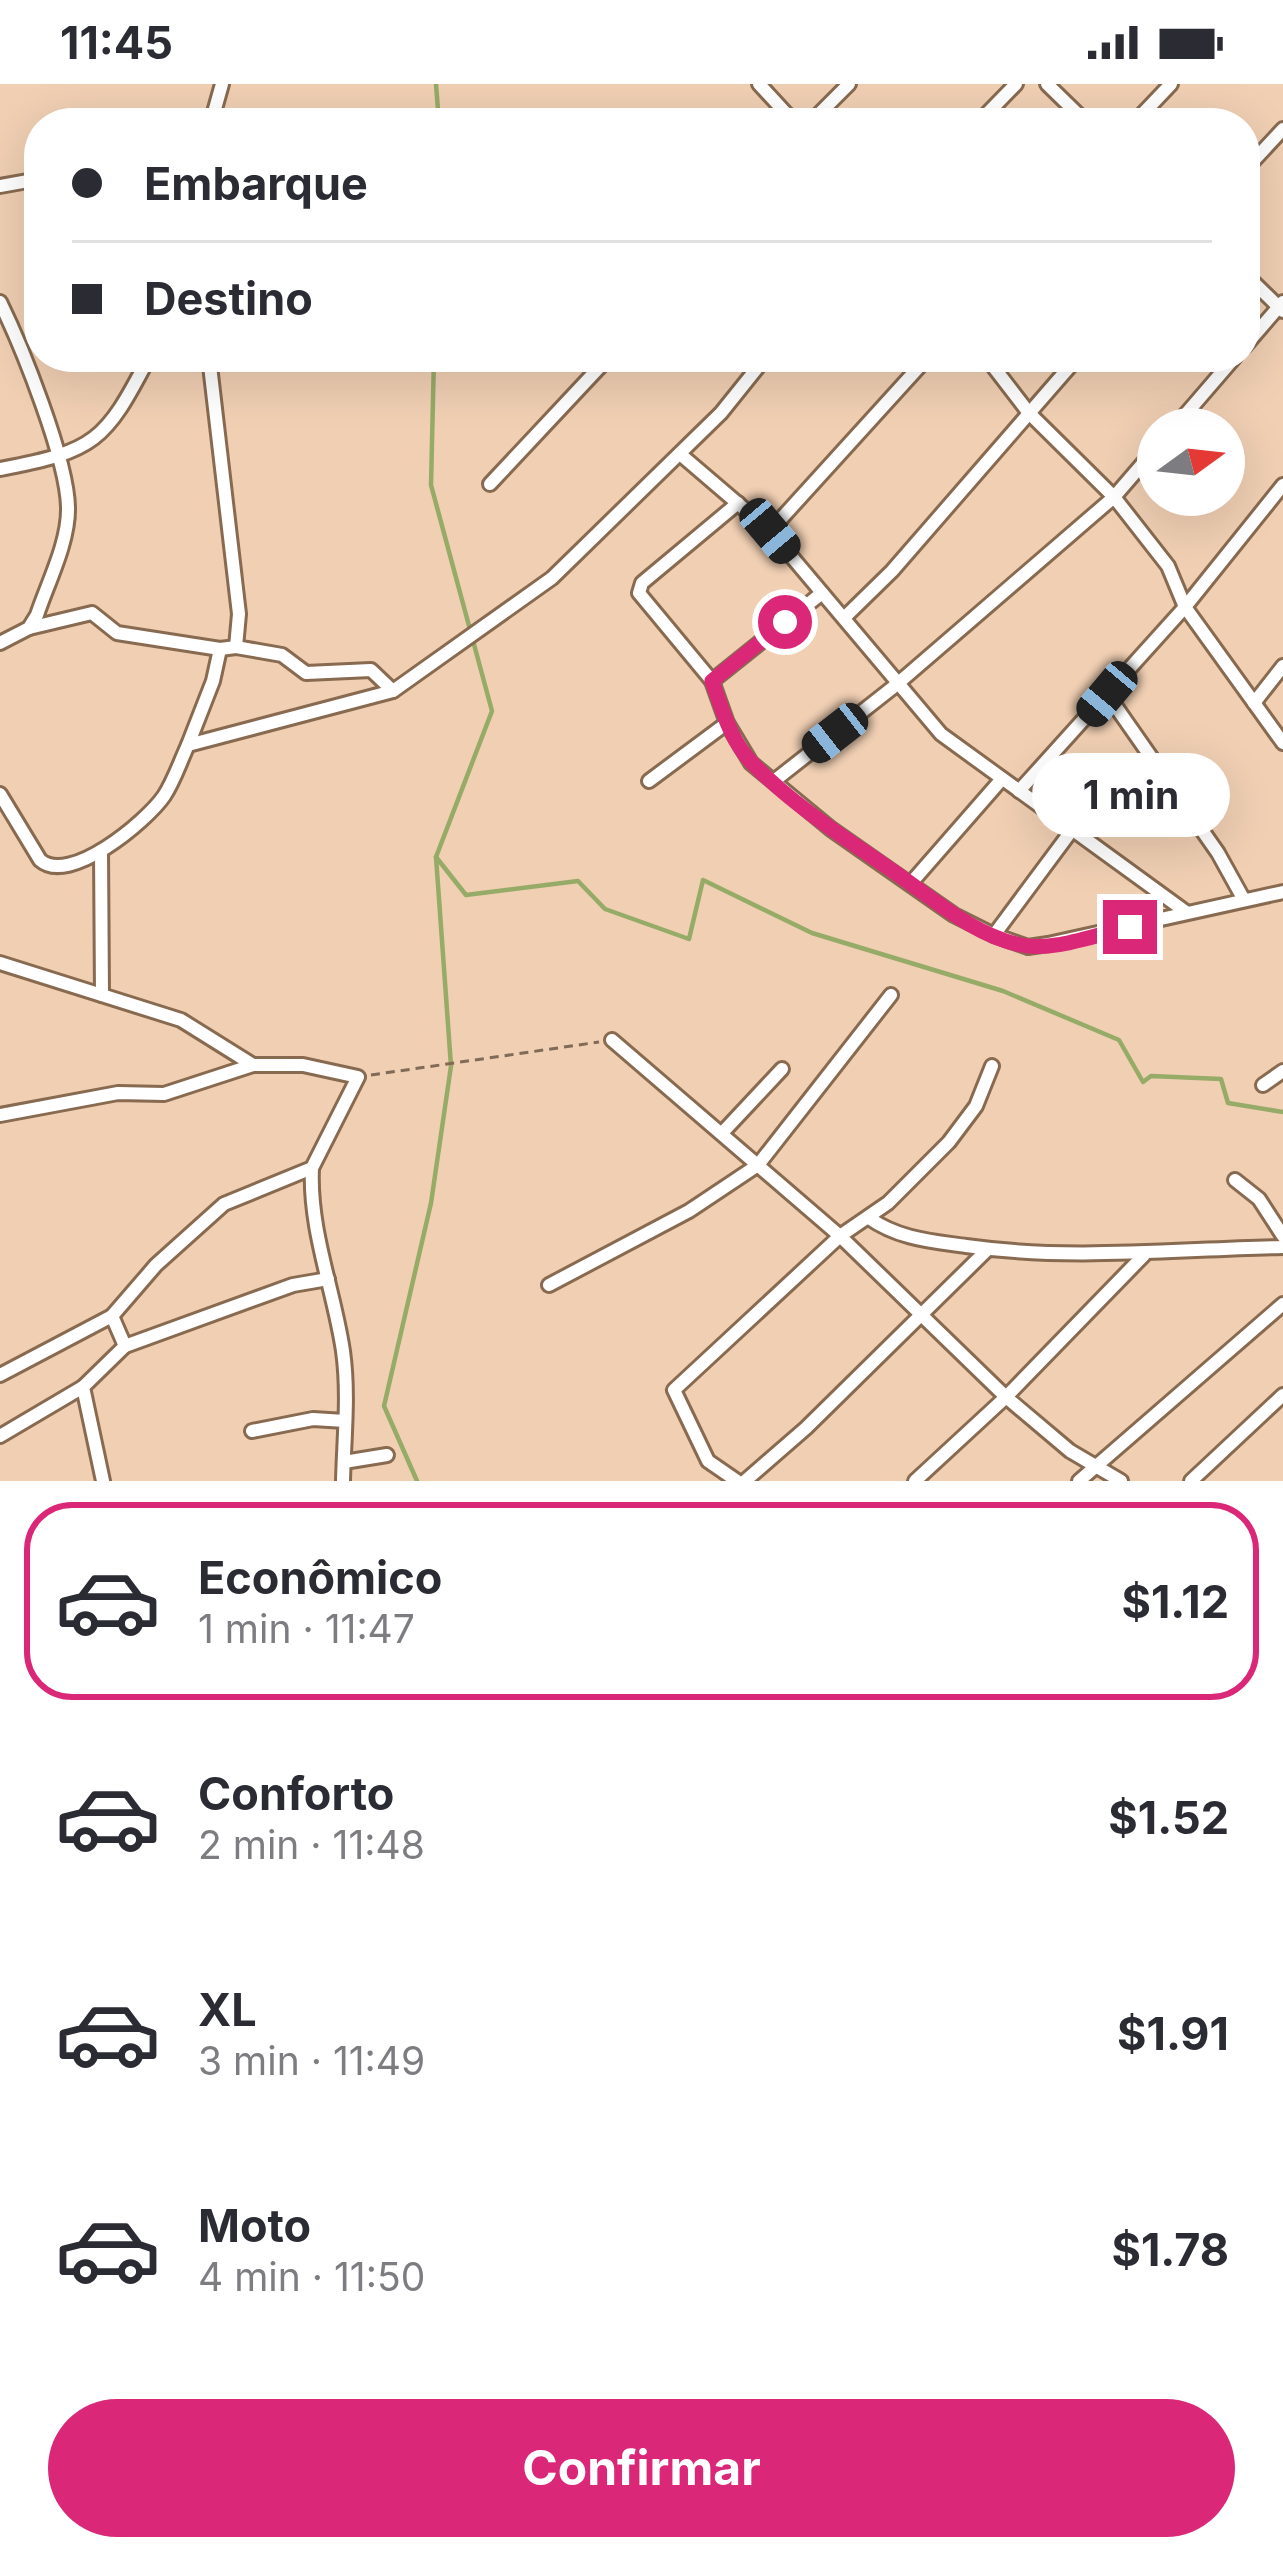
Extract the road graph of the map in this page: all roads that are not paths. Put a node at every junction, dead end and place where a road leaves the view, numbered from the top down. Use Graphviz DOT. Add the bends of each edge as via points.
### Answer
graph roads {
  1 [pos="759,84"];
  2 [pos="849,84"];
  3 [pos="1016,84"];
  4 [pos="1047,84"];
  5 [pos="1171,84"];
  6 [pos="781,108"];
  7 [pos="825,108"];
  8 [pos="993,108"];
  9 [pos="1072,108"];
  10 [pos="1148,108"];
  11 [pos="1283,128"];
  12 [pos="1260,153"];
  13 [pos="0,302"];
  14 [pos="1282,306"];
  15 [pos="1260,330"];
  16 [pos="24,366"];
  17 [pos="26,372"];
  18 [pos="141,372"];
  19 [pos="211,372"];
  20 [pos="595,372"];
  21 [pos="753,372"];
  22 [pos="914,372"];
  23 [pos="998,372"];
  24 [pos="1065,372"];
  25 [pos="1222,372"];
  26 [pos="1191,408"];
  27 [pos="1029,413"];
  28 [pos="680,454"];
  29 [pos="59,459"];
  30 [pos="0,469"];
  31 [pos="1137,470"];
  32 [pos="490,484"];
  33 [pos="1283,485"];
  34 [pos="1114,497"];
  35 [pos="738,503"];
  36 [pos="770,531"];
  37 [pos="822,593"];
  38 [pos="1185,607"];
  39 [pos="844,617"];
  40 [pos="28,628"];
  41 [pos="0,643"];
  42 [pos="236,647"];
  43 [pos="220,649"];
  44 [pos="1283,667"];
  45 [pos="712,681"];
  46 [pos="896,685"];
  47 [pos="393,691"];
  48 [pos="1107,694"];
  49 [pos="1254,703"];
  50 [pos="727,722"];
  51 [pos="1283,743"];
  52 [pos="188,745"];
  53 [pos="1001,780"];
  54 [pos="650,781"];
  55 [pos="774,781"];
  56 [pos="1019,791"];
  57 [pos="0,794"];
  58 [pos="6,814"];
  59 [pos="1072,830"];
  60 [pos="101,851"];
  61 [pos="911,884"];
  62 [pos="1283,892"];
  63 [pos="1244,900"];
  64 [pos="1186,912"];
  65 [pos="994,935"];
  66 [pos="0,963"];
  67 [pos="101,995"];
  68 [pos="891,995"];
  69 [pos="612,1040"];
  70 [pos="253,1064"];
  71 [pos="992,1066"];
  72 [pos="782,1069"];
  73 [pos="1283,1071"];
  74 [pos="1262,1085"];
  75 [pos="0,1115"];
  76 [pos="723,1132"];
  77 [pos="758,1165"];
  78 [pos="312,1168"];
  79 [pos="1235,1180"];
  80 [pos="869,1218"];
  81 [pos="840,1236"];
  82 [pos="1283,1236"];
  83 [pos="1283,1247"];
  84 [pos="988,1249"];
  85 [pos="1144,1255"];
  86 [pos="328,1279"];
  87 [pos="549,1285"];
  88 [pos="1283,1304"];
  89 [pos="922,1315"];
  90 [pos="112,1316"];
  91 [pos="125,1346"];
  92 [pos="0,1375"];
  93 [pos="83,1387"];
  94 [pos="1283,1396"];
  95 [pos="1006,1397"];
  96 [pos="345,1421"];
  97 [pos="252,1431"];
  98 [pos="0,1436"];
  99 [pos="387,1455"];
  100 [pos="344,1462"];
  101 [pos="1093,1467"];
  102 [pos="104,1481"];
  103 [pos="343,1481"];
  104 [pos="741,1481"];
  105 [pos="915,1481"];
  106 [pos="1079,1481"];
  107 [pos="1120,1481"];
  108 [pos="1192,1481"];
  1 -- 6 [label="street"];
  2 -- 7 [label="street"];
  3 -- 8 [label="street"];
  4 -- 9 [label="street"];
  5 -- 10 [label="street"];
  11 -- 12 [label="street"];
  13 -- 16 [label="street"];
  14 -- 15 [label="street"];
  17 -- 29 [label="street"];
  18 -- 29 [label="street" via="111,426"];
  19 -- 42 [label="street" via="239,614"];
  20 -- 32 [label="street"];
  21 -- 28 [label="street"];
  22 -- 36 [label="street"];
  23 -- 27 [label="street"];
  24 -- 27 [label="street"];
  25 -- 26 [label="street"];
  27 -- 34 [label="street"];
  27 -- 39 [label="street"];
  28 -- 35 [label="street"];
  28 -- 47 [label="street" via="552,578"];
  29 -- 30 [label="street"];
  29 -- 40 [label="street" via="66,526"];
  31 -- 34 [label="street"];
  33 -- 38 [label="street"];
  34 -- 38 [label="street" via="1168,566"];
  34 -- 46 [label="street"];
  35 -- 36 [label="street"];
  35 -- 45 [label="street" via="638,588"];
  36 -- 37 [label="street"];
  37 -- 39 [label="street"];
  37 -- 45 [label="street"];
  38 -- 48 [label="street"];
  38 -- 49 [label="street"];
  39 -- 46 [label="street"];
  40 -- 41 [label="street"];
  40 -- 43 [label="street" via="92,613 116,633"];
  42 -- 43 [label="street"];
  42 -- 47 [label="street" via="282,655 306,673 371,670"];
  43 -- 52 [label="street"];
  44 -- 49 [label="street"];
  45 -- 50 [label="street"];
  46 -- 53 [label="street" via="941,734"];
  46 -- 55 [label="street"];
  47 -- 52 [label="street"];
  48 -- 56 [label="street"];
  48 -- 63 [label="street"];
  49 -- 51 [label="street"];
  50 -- 54 [label="street"];
  50 -- 55 [label="street" via="751,763"];
  52 -- 60 [label="street" via="156,806"];
  53 -- 56 [label="street"];
  53 -- 61 [label="street"];
  55 -- 61 [label="street"];
  56 -- 59 [label="street"];
  57 -- 58 [label="street"];
  58 -- 60 [label="street" via="50,868"];
  59 -- 64 [label="street"];
  59 -- 65 [label="street"];
  60 -- 67 [label="street"];
  61 -- 65 [label="street"];
  62 -- 63 [label="street"];
  63 -- 64 [label="street"];
  64 -- 65 [label="street" via="1028,947"];
  66 -- 67 [label="street"];
  67 -- 70 [label="street" via="195,1026"];
  68 -- 77 [label="street"];
  69 -- 76 [label="street"];
  70 -- 75 [label="street" via="164,1094 118,1093"];
  70 -- 78 [label="street" via="358,1077"];
  71 -- 80 [label="street" via="949,1142"];
  72 -- 76 [label="street"];
  73 -- 74 [label="street"];
  76 -- 77 [label="street"];
  77 -- 81 [label="street"];
  77 -- 87 [label="street"];
  78 -- 86 [label="street"];
  78 -- 90 [label="street" via="224,1204"];
  79 -- 82 [label="street"];
  80 -- 81 [label="street"];
  80 -- 84 [label="street" via="906,1237"];
  81 -- 89 [label="street"];
  81 -- 104 [label="street" via="674,1390 708,1461"];
  83 -- 85 [label="street"];
  84 -- 85 [label="street"];
  84 -- 89 [label="street"];
  85 -- 95 [label="street"];
  86 -- 91 [label="street"];
  86 -- 96 [label="street" via="343,1349"];
  88 -- 101 [label="street"];
  89 -- 95 [label="street"];
  89 -- 104 [label="street"];
  90 -- 91 [label="street"];
  90 -- 92 [label="street"];
  91 -- 93 [label="street"];
  93 -- 98 [label="street"];
  93 -- 102 [label="street"];
  94 -- 108 [label="street"];
  95 -- 101 [label="street"];
  95 -- 105 [label="street"];
  96 -- 97 [label="street"];
  96 -- 100 [label="street"];
  99 -- 100 [label="street"];
  100 -- 103 [label="street"];
  101 -- 106 [label="street"];
  101 -- 107 [label="street"];
}
